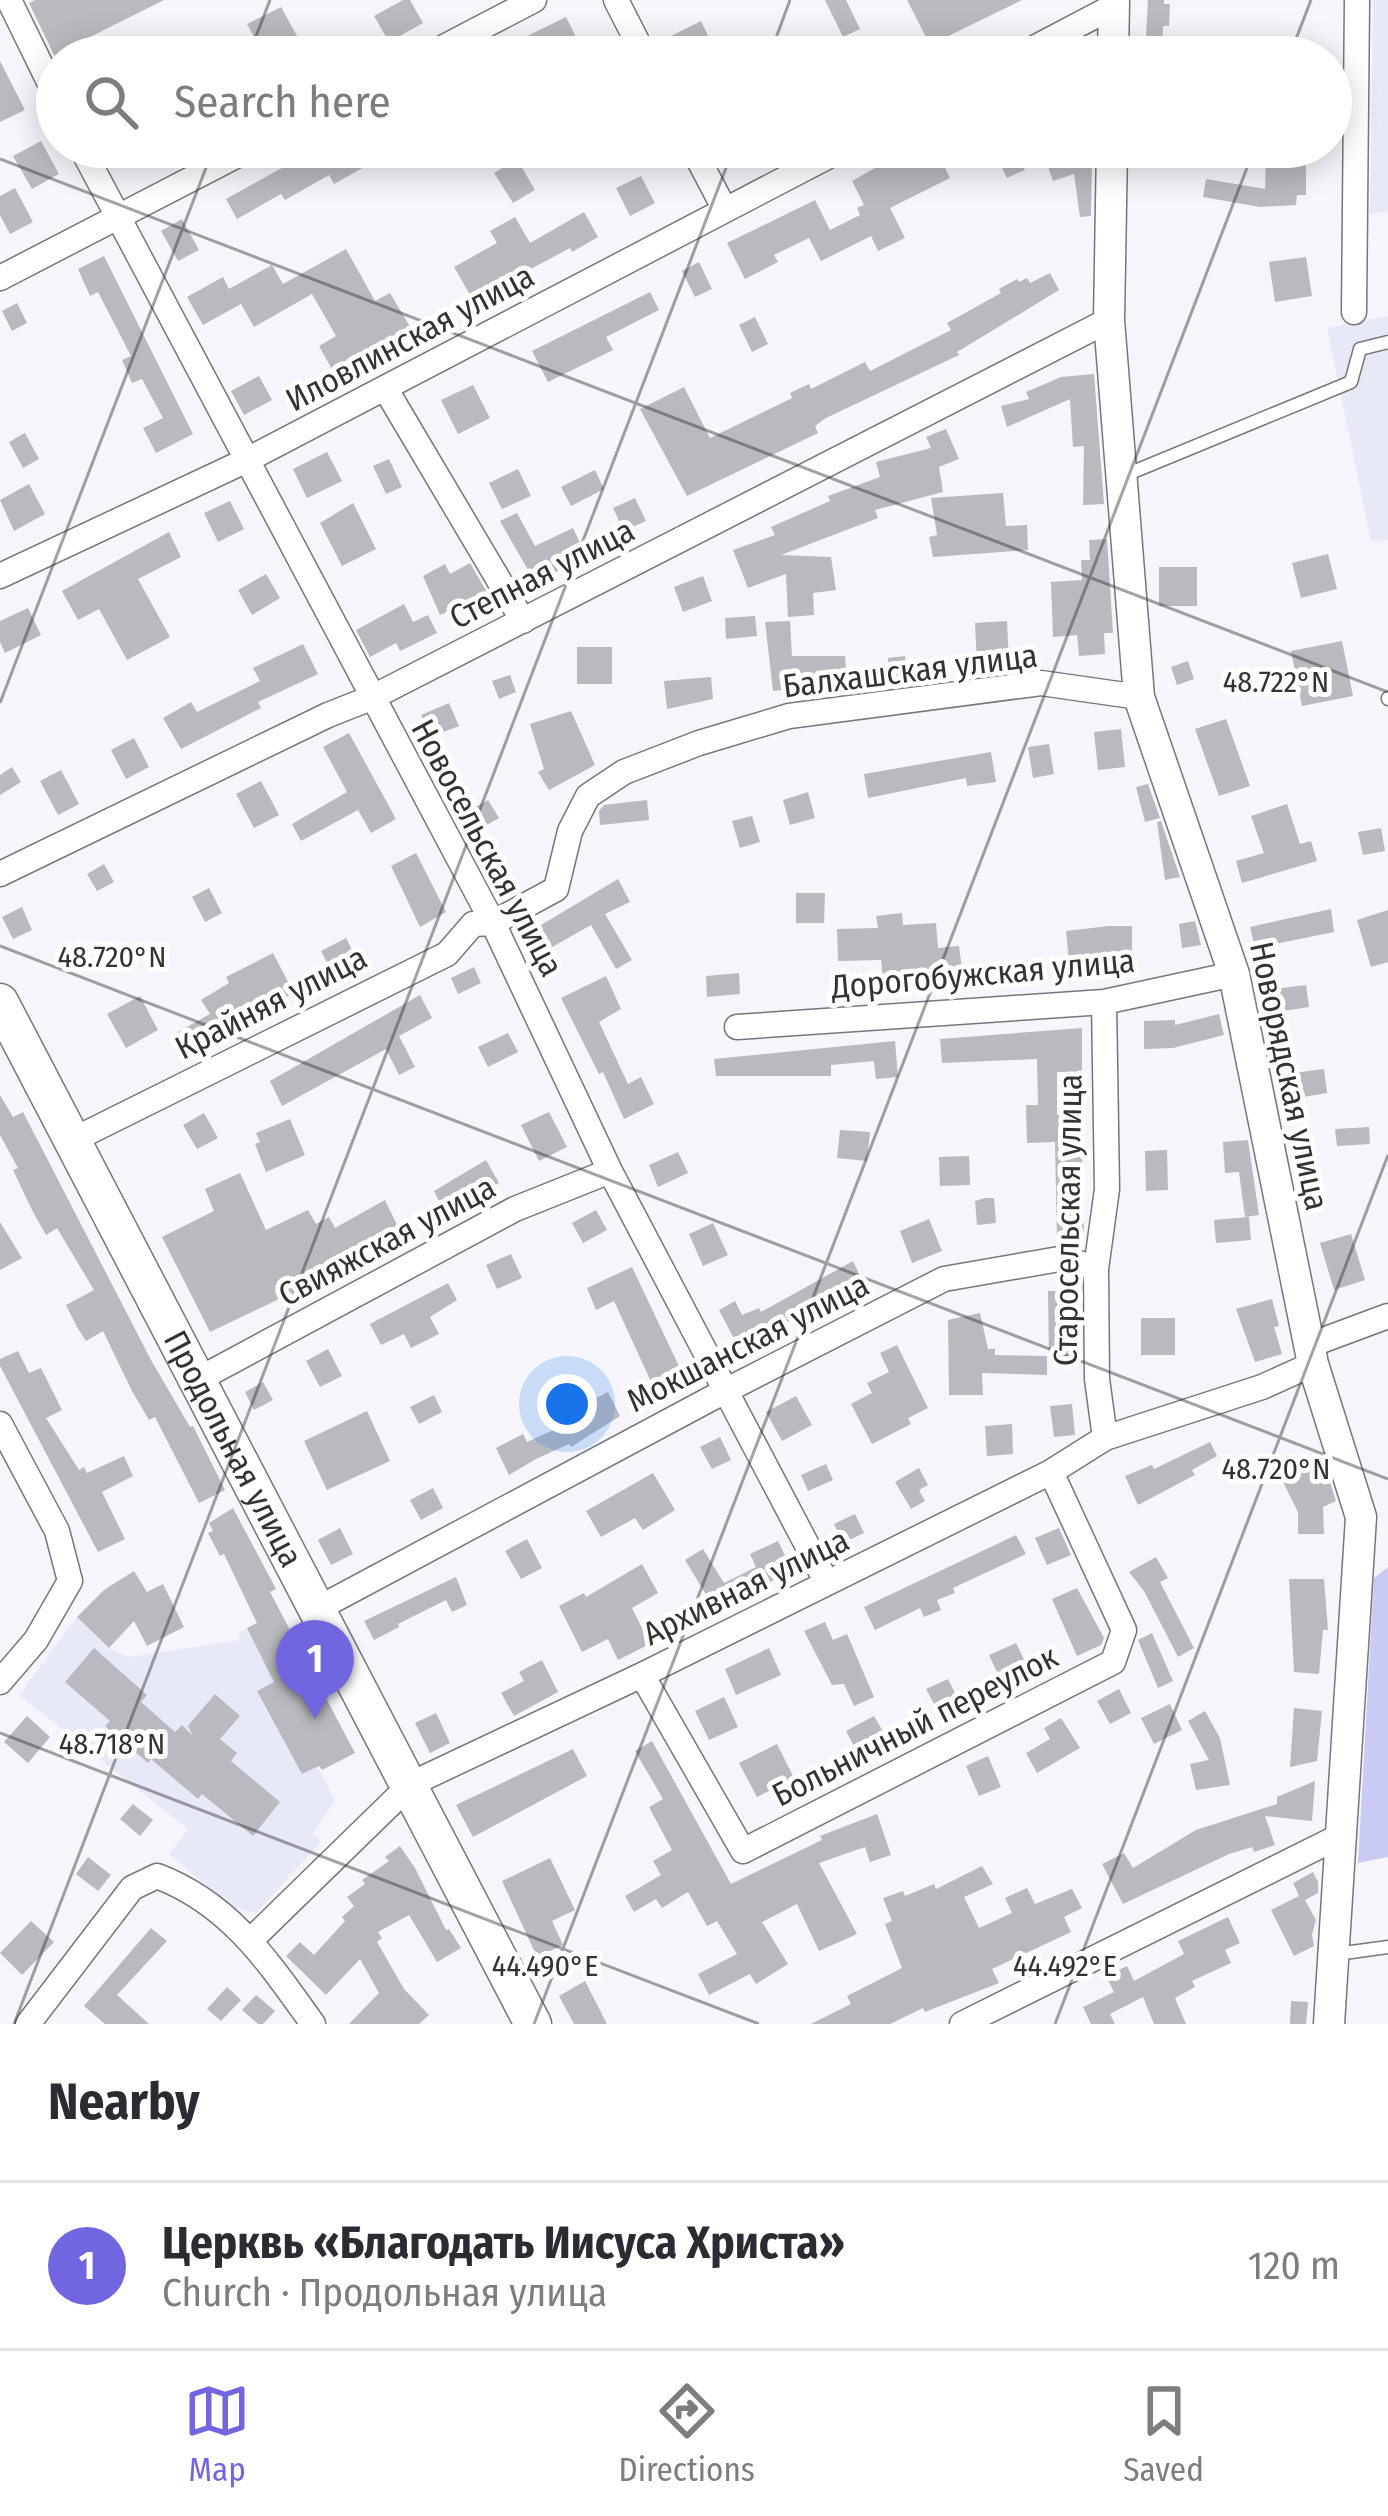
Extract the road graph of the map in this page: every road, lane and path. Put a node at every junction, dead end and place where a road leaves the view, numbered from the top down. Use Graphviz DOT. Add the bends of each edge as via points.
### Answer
graph roads {
  1 [pos="9,0"];
  2 [pos="534,0"];
  3 [pos="616,0"];
  4 [pos="1357,0"];
  5 [pos="1114,3"];
  6 [pos="465,36"];
  7 [pos="634,36"];
  8 [pos="1055,36"];
  9 [pos="1113,36"];
  10 [pos="36,55"];
  11 [pos="91,168"];
  12 [pos="212,168"];
  13 [pos="703,168"];
  14 [pos="806,168"];
  15 [pos="1112,168"];
  16 [pos="725,210"];
  17 [pos="116,218"];
  18 [pos="0,278"];
  19 [pos="1354,312"];
  20 [pos="1109,320"];
  21 [pos="1388,342"];
  22 [pos="385,388"];
  23 [pos="245,461"];
  24 [pos="1123,476"];
  25 [pos="0,576"];
  26 [pos="523,621"];
  27 [pos="1139,697"];
  28 [pos="371,698"];
  29 [pos="0,874"];
  30 [pos="493,923"];
  31 [pos="1234,974"];
  32 [pos="0,1002"];
  33 [pos="1104,1002"];
  34 [pos="737,1027"];
  35 [pos="73,1140"];
  36 [pos="610,1171"];
  37 [pos="1096,1270"];
  38 [pos="1388,1316"];
  39 [pos="1311,1355"];
  40 [pos="199,1379"];
  41 [pos="727,1390"];
  42 [pos="0,1424"];
  43 [pos="1105,1438"];
  44 [pos="1051,1472"];
  45 [pos="827,1583"];
  46 [pos="319,1608"];
  47 [pos="642,1676"];
  48 [pos="0,1682"];
  49 [pos="411,1784"];
  50 [pos="1342,1835"];
  51 [pos="252,1939"];
  52 [pos="1388,1947"];
  53 [pos="1336,1954"];
  54 [pos="28,2024"];
  55 [pos="313,2024"];
  56 [pos="533,2024"];
  57 [pos="962,2024"];
  58 [pos="1329,2024"];
  1 -- 10 [label="street"];
  2 -- 6 [label="street"];
  3 -- 7 [label="street"];
  4 -- 19 [label="street"];
  5 -- 8 [label="street"];
  5 -- 9 [label="street"];
  11 -- 17 [label="street, Новосельская улица"];
  12 -- 17 [label="street"];
  13 -- 16 [label="street"];
  14 -- 16 [label="street, Иловлинская улица"];
  15 -- 20 [label="street, Новорядская улица"];
  16 -- 22 [label="street, Иловлинская улица"];
  17 -- 18 [label="street"];
  17 -- 23 [label="street, Новосельская улица"];
  20 -- 24 [label="street, Новорядская улица"];
  20 -- 26 [label="street, Степная улица"];
  21 -- 24 [label="lane" via="1360,349 1351,382"];
  22 -- 23 [label="street, Иловлинская улица"];
  22 -- 26 [label="street"];
  23 -- 25 [label="street, Иловлинская улица"];
  23 -- 28 [label="street, Новосельская улица"];
  24 -- 27 [label="street, Новорядская улица"];
  26 -- 28 [label="street, Степная улица"];
  27 -- 30 [label="street, Балхашская улица" via="1041,683 789,716 699,743 624,772 588,796 556,889"];
  27 -- 31 [label="street, Новорядская улица"];
  28 -- 29 [label="street, Степная улица"];
  28 -- 30 [label="street, Новосельская улица"];
  30 -- 35 [label="street, Крайняя улица" via="473,924 447,954"];
  30 -- 36 [label="street, Новосельская улица"];
  31 -- 33 [label="street, Дорогобужская улица"];
  31 -- 39 [label="street, Новорядская улица"];
  32 -- 35 [label="main road, Продольная улица"];
  33 -- 34 [label="street, Дорогобужская улица"];
  33 -- 37 [label="street, Старосельская улица" via="1107,1189"];
  35 -- 40 [label="main road, Продольная улица"];
  36 -- 40 [label="street, Свияжская улица" via="515,1209"];
  36 -- 41 [label="street, Новосельская улица"];
  37 -- 41 [label="street, Мокшанская улица" via="1065,1258 944,1280"];
  37 -- 43 [label="street, Старосельская улица"];
  38 -- 39 [label="street, Архивная улица"];
  39 -- 43 [label="street, Архивная улица" via="1262,1387"];
  39 -- 50 [label="street, Новорядская улица" via="1361,1517"];
  40 -- 46 [label="main road, Продольная улица"];
  41 -- 45 [label="street, Новосельская улица"];
  41 -- 46 [label="street, Мокшанская улица"];
  42 -- 48 [label="street" via="57,1531 70,1581"];
  43 -- 44 [label="street, Архивная улица"];
  44 -- 45 [label="street, Архивная улица"];
  44 -- 47 [label="street, Больничный переулок" via="1124,1630 1113,1662 743,1851"];
  45 -- 47 [label="street, Архивная улица"];
  46 -- 49 [label="main road, Продольная улица"];
  47 -- 49 [label="street, Архивная улица"];
  49 -- 51 [label="street, Архивная улица"];
  49 -- 56 [label="main road, Продольная улица"];
  50 -- 53 [label="street, Новорядская улица"];
  50 -- 57 [label="street"];
  51 -- 54 [label="street" via="184,1886 157,1876 132,1888"];
  51 -- 55 [label="street"];
  52 -- 53 [label="lane"];
  53 -- 58 [label="street, Новорядская улица"];
}
